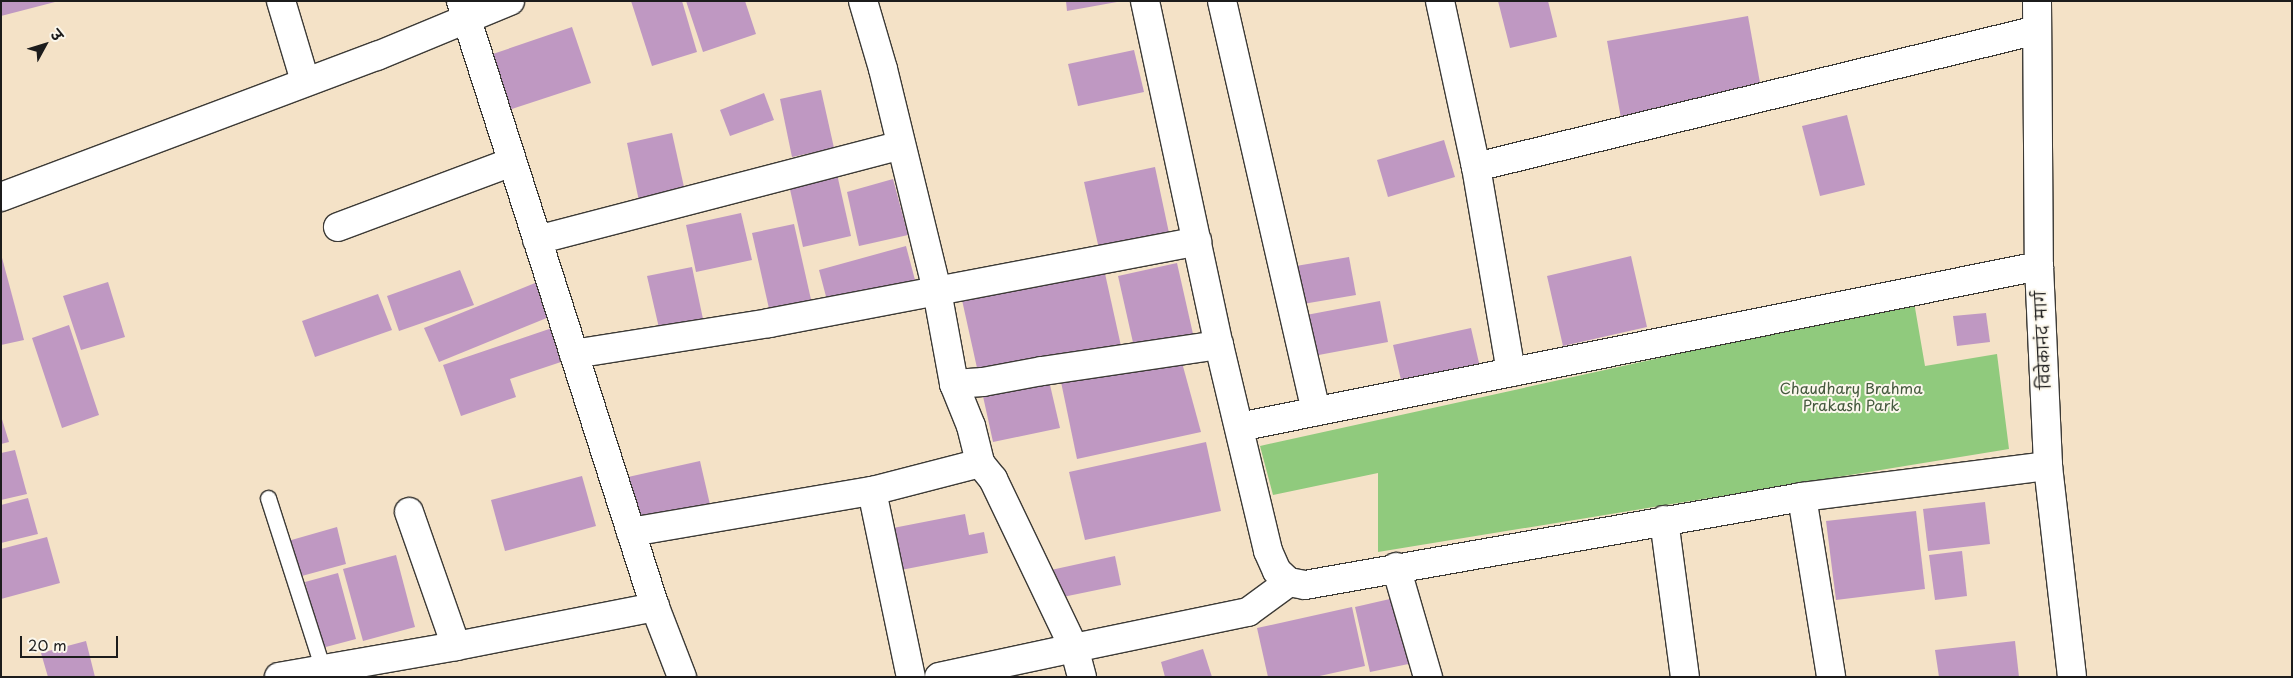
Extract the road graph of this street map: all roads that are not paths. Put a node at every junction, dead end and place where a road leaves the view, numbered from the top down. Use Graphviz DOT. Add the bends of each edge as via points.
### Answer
graph roads {
  1 [pos="282,1"];
  2 [pos="510,1"];
  3 [pos="862,1"];
  4 [pos="1145,1"];
  5 [pos="1222,1"];
  6 [pos="1440,1"];
  7 [pos="2037,1"];
  8 [pos="463,10"];
  9 [pos="2037,30"];
  10 [pos="305,82"];
  11 [pos="901,145"];
  12 [pos="512,162"];
  13 [pos="1476,167"];
  14 [pos="1,197"];
  15 [pos="338,227"];
  16 [pos="537,240"];
  17 [pos="1197,241"];
  18 [pos="2039,266"];
  19 [pos="937,291"];
  20 [pos="1219,345"];
  21 [pos="574,354"];
  22 [pos="1511,372"];
  23 [pos="954,384"];
  24 [pos="1316,411"];
  25 [pos="1239,427"];
  26 [pos="980,463"];
  27 [pos="2048,466"];
  28 [pos="872,491"];
  29 [pos="1802,497"];
  30 [pos="268,498"];
  31 [pos="409,512"];
  32 [pos="1664,520"];
  33 [pos="631,532"];
  34 [pos="1396,567"];
  35 [pos="1289,582"];
  36 [pos="655,607"];
  37 [pos="456,646"];
  38 [pos="1074,648"];
  39 [pos="1019,668"];
  40 [pos="323,669"];
  41 [pos="278,677"];
  42 [pos="682,677"];
  43 [pos="911,677"];
  44 [pos="939,677"];
  45 [pos="1082,677"];
  46 [pos="1428,677"];
  47 [pos="1685,677"];
  48 [pos="1831,677"];
  49 [pos="2072,677"];
  1 -- 10 [label="street"];
  2 -- 8 [label="street"];
  3 -- 11 [label="street"];
  4 -- 17 [label="street"];
  5 -- 24 [label="street"];
  6 -- 13 [label="street"];
  7 -- 9 [label="street, विवेकानंद मार्ग"];
  8 -- 10 [label="street" via="377,56"];
  8 -- 12 [label="street"];
  9 -- 13 [label="street"];
  9 -- 18 [label="street, विवेकानंद मार्ग"];
  10 -- 14 [label="street"];
  11 -- 16 [label="street"];
  11 -- 19 [label="street"];
  12 -- 15 [label="street"];
  12 -- 16 [label="street"];
  13 -- 22 [label="street"];
  16 -- 21 [label="street"];
  17 -- 19 [label="street"];
  17 -- 20 [label="street"];
  18 -- 22 [label="street"];
  18 -- 27 [label="street, विवेकानंद मार्ग"];
  19 -- 21 [label="street" via="769,323"];
  19 -- 23 [label="street"];
  20 -- 23 [label="street"];
  20 -- 25 [label="street"];
  21 -- 33 [label="street"];
  22 -- 24 [label="street"];
  23 -- 26 [label="street" via="971,426"];
  24 -- 25 [label="street"];
  25 -- 35 [label="street" via="1268,551 1277,571"];
  26 -- 28 [label="street"];
  26 -- 38 [label="street" via="993,479"];
  27 -- 29 [label="street"];
  27 -- 49 [label="street, विवेकानंद मार्ग"];
  28 -- 33 [label="street"];
  28 -- 43 [label="street"];
  29 -- 32 [label="street"];
  29 -- 48 [label="street"];
  30 -- 40 [label="lane"];
  31 -- 37 [label="street"];
  32 -- 34 [label="street"];
  32 -- 47 [label="street"];
  33 -- 36 [label="street"];
  34 -- 35 [label="street" via="1305,585"];
  34 -- 46 [label="street"];
  35 -- 38 [label="street" via="1248,612"];
  36 -- 37 [label="street"];
  36 -- 42 [label="street"];
  37 -- 40 [label="street"];
  38 -- 39 [label="street"];
  38 -- 45 [label="street"];
  39 -- 44 [label="street"];
  40 -- 41 [label="street"];
}
